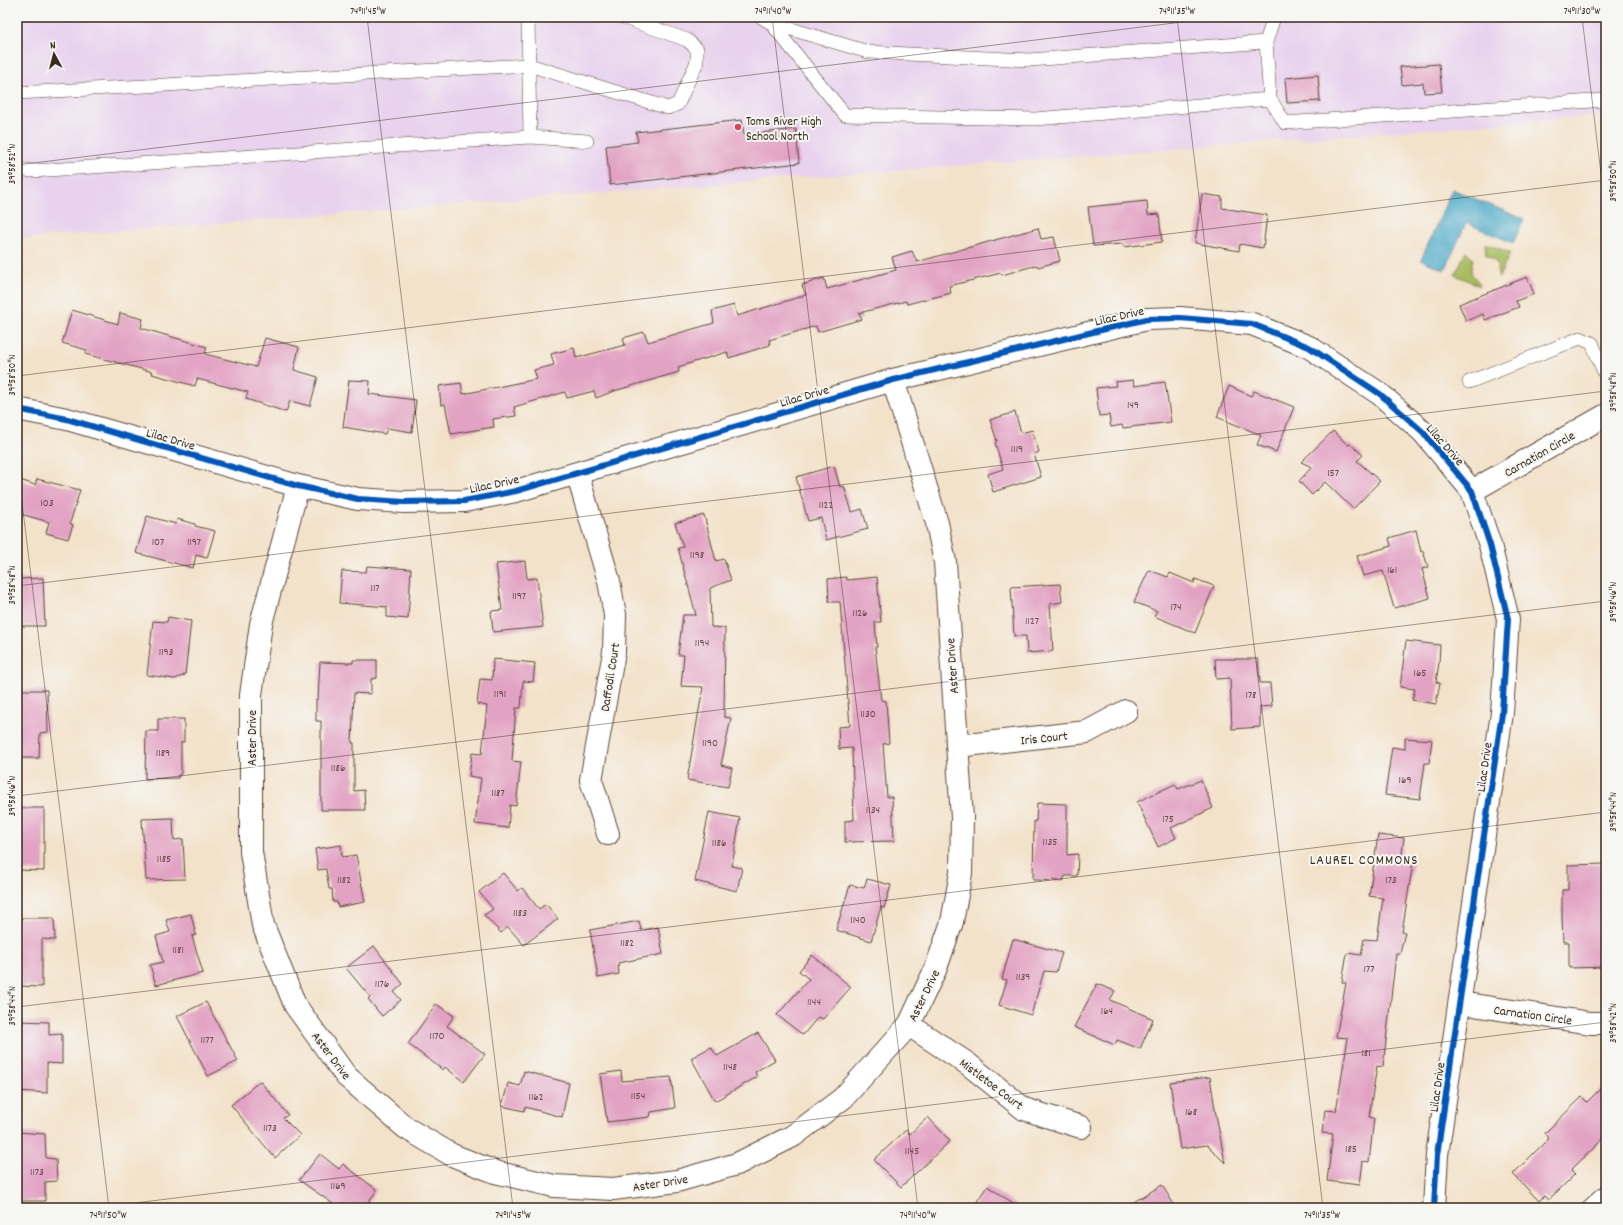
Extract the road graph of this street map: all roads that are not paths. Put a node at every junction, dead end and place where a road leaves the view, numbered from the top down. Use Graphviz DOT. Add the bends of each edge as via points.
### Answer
graph roads {
  1 [pos="528,17"];
  2 [pos="622,17"];
  3 [pos="1274,17"];
  4 [pos="766,20"];
  5 [pos="1266,42"];
  6 [pos="529,65"];
  7 [pos="17,93"];
  8 [pos="1270,99"];
  9 [pos="1606,100"];
  10 [pos="530,137"];
  11 [pos="587,141"];
  12 [pos="17,169"];
  13 [pos="1606,377"];
  14 [pos="893,380"];
  15 [pos="1469,382"];
  16 [pos="17,408"];
  17 [pos="1606,415"];
  18 [pos="577,473"];
  19 [pos="298,486"];
  20 [pos="1472,491"];
  21 [pos="1126,711"];
  22 [pos="957,746"];
  23 [pos="608,834"];
  24 [pos="1460,1003"];
  25 [pos="1606,1023"];
  26 [pos="909,1026"];
  27 [pos="1081,1127"];
  28 [pos="1606,1196"];
  29 [pos="1434,1208"];
  30 [pos="1594,1208"];
  1 -- 6 [label="lane"];
  2 -- 6 [label="lane" via="687,40 697,49 697,62 678,104 668,108"];
  3 -- 5 [label="lane"];
  4 -- 5 [label="lane" via="868,52 1029,60"];
  4 -- 8 [label="lane" via="845,114 1035,119"];
  5 -- 8 [label="lane"];
  6 -- 7 [label="lane"];
  6 -- 10 [label="lane"];
  8 -- 9 [label="lane" via="1285,123"];
  10 -- 11 [label="lane"];
  10 -- 12 [label="lane" via="33,171"];
  13 -- 15 [label="lane" via="1592,343 1580,338"];
  14 -- 18 [label="street, Lilac Drive"];
  14 -- 20 [label="street, Lilac Drive" via="1147,319 1180,318 1252,324 1309,347 1380,394 1423,432"];
  14 -- 22 [label="street, Aster Drive" via="938,523 945,562"];
  16 -- 19 [label="street, Lilac Drive" via="67,419"];
  17 -- 20 [label="street, Carnation Circle"];
  18 -- 19 [label="street, Lilac Drive" via="516,491 464,501 404,502 358,499"];
  18 -- 23 [label="street, Daffodil Court" via="609,581 615,615 614,652 591,780"];
  19 -- 26 [label="street, Aster Drive" via="261,624 251,695 251,852 263,925 295,1005 346,1076 406,1128 452,1155 495,1172 554,1186 613,1190 677,1181 737,1164 793,1136 843,1098"];
  20 -- 24 [label="street, Lilac Drive" via="1490,545 1508,619 1502,713"];
  21 -- 22 [label="street, Iris Court" via="1087,732"];
  22 -- 26 [label="street, Aster Drive" via="962,818 961,873 952,922 936,968"];
  24 -- 25 [label="street, Carnation Circle" via="1590,1023"];
  24 -- 29 [label="street, Lilac Drive" via="1437,1155"];
  26 -- 27 [label="street, Mistletoe Court" via="968,1064 1024,1109"];
  28 -- 30 [label="street"];
}
